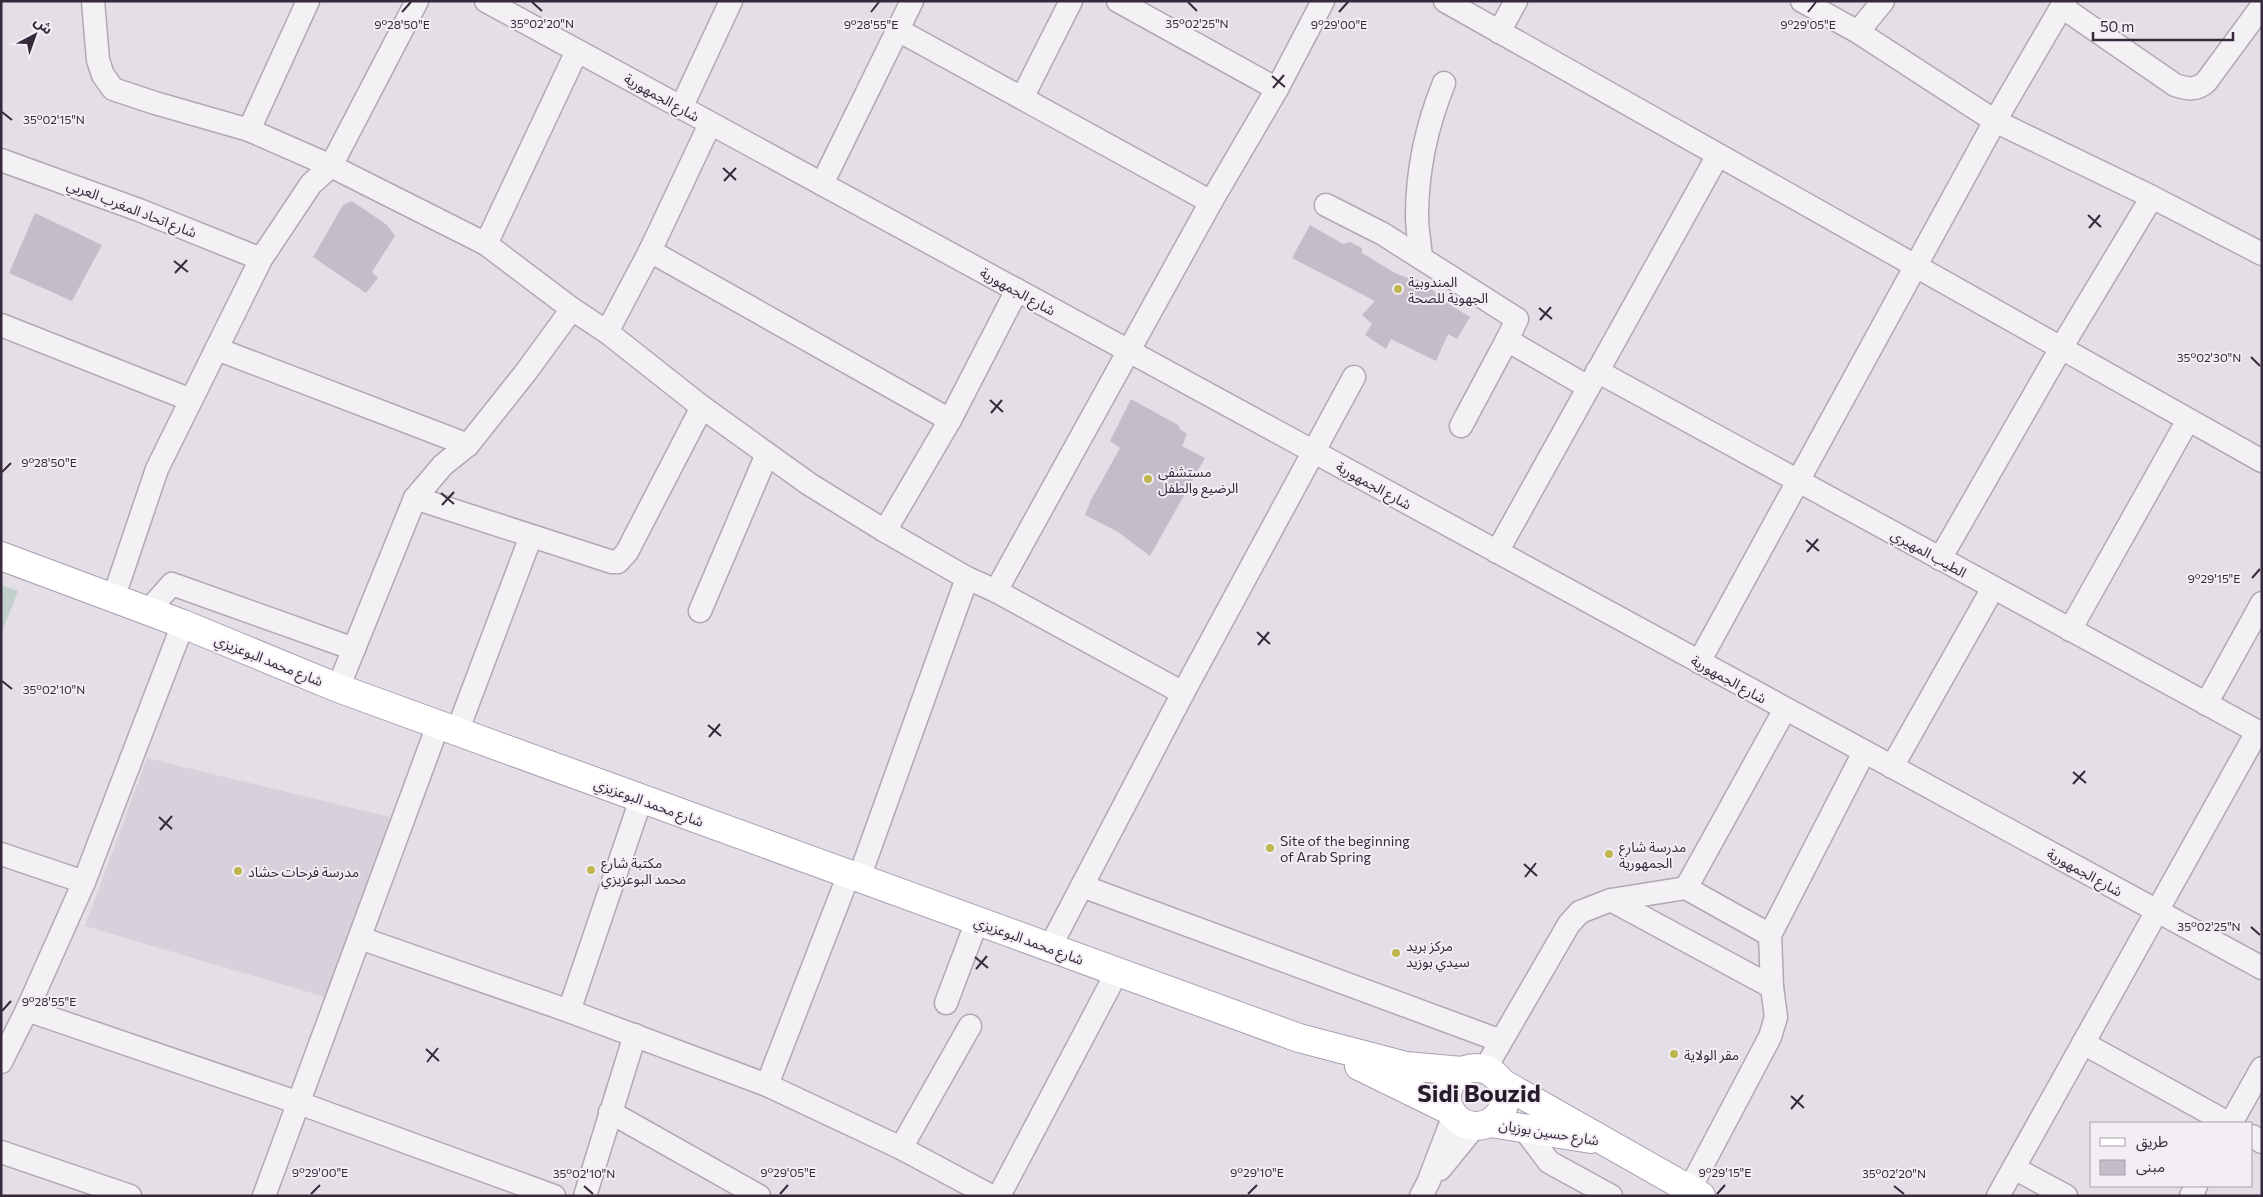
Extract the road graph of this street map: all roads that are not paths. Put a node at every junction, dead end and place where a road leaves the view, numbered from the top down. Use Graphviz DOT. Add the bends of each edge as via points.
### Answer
graph roads {
  1 [pos="93,1"];
  2 [pos="308,1"];
  3 [pos="417,1"];
  4 [pos="486,1"];
  5 [pos="730,1"];
  6 [pos="912,1"];
  7 [pos="1071,1"];
  8 [pos="1118,1"];
  9 [pos="1323,1"];
  10 [pos="1445,1"];
  11 [pos="1516,1"];
  12 [pos="1802,1"];
  13 [pos="1883,1"];
  14 [pos="2064,4"];
  15 [pos="2262,6"];
  16 [pos="898,30"];
  17 [pos="1499,32"];
  18 [pos="1858,32"];
  19 [pos="577,51"];
  20 [pos="1444,83"];
  21 [pos="1277,89"];
  22 [pos="1022,98"];
  23 [pos="681,108"];
  24 [pos="1996,121"];
  25 [pos="710,124"];
  26 [pos="249,130"];
  27 [pos="1718,155"];
  28 [pos="1,160"];
  29 [pos="331,166"];
  30 [pos="822,184"];
  31 [pos="2152,197"];
  32 [pos="1211,202"];
  33 [pos="1326,205"];
  34 [pos="486,244"];
  35 [pos="650,251"];
  36 [pos="2262,254"];
  37 [pos="1421,258"];
  38 [pos="261,259"];
  39 [pos="1917,267"];
  40 [pos="1017,290"];
  41 [pos="572,309"];
  42 [pos="1,325"];
  43 [pos="607,332"];
  44 [pos="1507,340"];
  45 [pos="2061,348"];
  46 [pos="217,349"];
  47 [pos="1128,351"];
  48 [pos="1354,377"];
  49 [pos="1592,379"];
  50 [pos="191,400"];
  51 [pos="702,407"];
  52 [pos="950,420"];
  53 [pos="2188,420"];
  54 [pos="1461,426"];
  55 [pos="468,445"];
  56 [pos="1312,451"];
  57 [pos="767,454"];
  58 [pos="2262,461"];
  59 [pos="1799,482"];
  60 [pos="415,498"];
  61 [pos="885,531"];
  62 [pos="531,536"];
  63 [pos="1496,552"];
  64 [pos="1,556"];
  65 [pos="1940,559"];
  66 [pos="967,578"];
  67 [pos="1993,588"];
  68 [pos="996,591"];
  69 [pos="113,599"];
  70 [pos="2262,603"];
  71 [pos="700,611"];
  72 [pos="147,612"];
  73 [pos="183,624"];
  74 [pos="2070,630"];
  75 [pos="354,649"];
  76 [pos="1699,662"];
  77 [pos="338,688"];
  78 [pos="1183,693"];
  79 [pos="2206,704"];
  80 [pos="1785,709"];
  81 [pos="448,729"];
  82 [pos="2259,733"];
  83 [pos="1864,752"];
  84 [pos="1892,767"];
  85 [pos="641,799"];
  86 [pos="1,854"];
  87 [pos="854,876"];
  88 [pos="84,882"];
  89 [pos="1082,886"];
  90 [pos="1686,888"];
  91 [pos="1611,900"];
  92 [pos="2157,911"];
  93 [pos="977,921"];
  94 [pos="1770,935"];
  95 [pos="360,938"];
  96 [pos="1050,947"];
  97 [pos="2262,968"];
  98 [pos="1118,972"];
  99 [pos="1772,987"];
  100 [pos="946,1002"];
  101 [pos="27,1010"];
  102 [pos="569,1011"];
  103 [pos="970,1026"];
  104 [pos="635,1035"];
  105 [pos="1299,1038"];
  106 [pos="1501,1041"];
  107 [pos="2083,1044"];
  108 [pos="2,1059"];
  109 [pos="2262,1068"];
  110 [pos="1483,1074"];
  111 [pos="767,1085"];
  112 [pos="299,1104"];
  113 [pos="610,1112"];
  114 [pos="1468,1119"];
  115 [pos="2228,1122"];
  116 [pos="2231,1122"];
  117 [pos="1524,1129"];
  118 [pos="1608,1141"];
  119 [pos="901,1148"];
  120 [pos="1,1152"];
  121 [pos="2014,1168"];
  122 [pos="723,1187"];
  123 [pos="1424,1189"];
  124 [pos="1692,1194"];
  125 [pos="130,1196"];
  126 [pos="264,1196"];
  127 [pos="554,1196"];
  128 [pos="585,1196"];
  129 [pos="759,1196"];
  130 [pos="991,1196"];
  131 [pos="999,1196"];
  132 [pos="1611,1196"];
  133 [pos="1998,1196"];
  134 [pos="2066,1196"];
  1 -- 26 [label="street" via="98,60 113,89"];
  2 -- 26 [label="street"];
  3 -- 29 [label="street"];
  4 -- 19 [label="street, شارع الجمهورية"];
  5 -- 23 [label="street"];
  6 -- 16 [label="street"];
  7 -- 22 [label="street"];
  8 -- 21 [label="street"];
  9 -- 21 [label="street"];
  10 -- 17 [label="street"];
  11 -- 17 [label="street"];
  12 -- 18 [label="street"];
  13 -- 18 [label="street"];
  14 -- 15 [label="street" via="2175,86 2188,89 2195,89 2206,82"];
  14 -- 24 [label="street"];
  16 -- 22 [label="street"];
  16 -- 30 [label="street"];
  17 -- 27 [label="street"];
  18 -- 24 [label="street"];
  19 -- 23 [label="street, شارع الجمهورية"];
  19 -- 34 [label="street"];
  20 -- 37 [label="street" via="1420,167 1417,216"];
  21 -- 32 [label="street"];
  22 -- 32 [label="street"];
  23 -- 25 [label="street, شارع الجمهورية"];
  24 -- 31 [label="street"];
  24 -- 39 [label="street"];
  25 -- 30 [label="street, شارع الجمهورية"];
  25 -- 35 [label="street"];
  26 -- 29 [label="street"];
  27 -- 39 [label="street"];
  27 -- 49 [label="street"];
  28 -- 38 [label="street, شارع اتحاد المغرب العربي"];
  29 -- 34 [label="street"];
  29 -- 38 [label="street" via="311,184"];
  30 -- 40 [label="street, شارع الجمهورية"];
  31 -- 36 [label="street"];
  31 -- 45 [label="street"];
  32 -- 47 [label="street"];
  33 -- 37 [label="street"];
  34 -- 41 [label="street"];
  35 -- 43 [label="street"];
  35 -- 52 [label="street"];
  37 -- 44 [label="street" via="1517,319"];
  38 -- 46 [label="street"];
  39 -- 45 [label="street"];
  39 -- 59 [label="street"];
  40 -- 47 [label="street, شارع الجمهورية"];
  40 -- 52 [label="street"];
  41 -- 43 [label="street"];
  41 -- 55 [label="street"];
  42 -- 50 [label="street"];
  43 -- 51 [label="street"];
  44 -- 49 [label="street, الطيب المهيري"];
  44 -- 54 [label="street"];
  45 -- 53 [label="street"];
  45 -- 65 [label="street"];
  46 -- 50 [label="street"];
  46 -- 55 [label="street"];
  47 -- 56 [label="street, شارع الجمهورية"];
  47 -- 68 [label="street"];
  48 -- 56 [label="street"];
  49 -- 59 [label="street, الطيب المهيري"];
  49 -- 63 [label="street"];
  50 -- 69 [label="street" via="157,469"];
  51 -- 57 [label="street"];
  51 -- 62 [label="street" via="632,544 618,562"];
  52 -- 61 [label="street"];
  53 -- 58 [label="street"];
  53 -- 74 [label="street"];
  55 -- 60 [label="street" via="442,465"];
  56 -- 63 [label="street, شارع الجمهورية"];
  56 -- 78 [label="street"];
  57 -- 61 [label="street"];
  57 -- 71 [label="street"];
  59 -- 65 [label="street, الطيب المهيري"];
  59 -- 76 [label="street"];
  60 -- 62 [label="street"];
  60 -- 75 [label="street"];
  61 -- 66 [label="street"];
  62 -- 81 [label="street"];
  63 -- 76 [label="street, شارع الجمهورية"];
  64 -- 69 [label="main road, شارع محمد البوعزيزي"];
  65 -- 67 [label="street, الطيب المهيري"];
  66 -- 68 [label="street"];
  66 -- 87 [label="street"];
  67 -- 74 [label="street, الطيب المهيري"];
  67 -- 84 [label="street"];
  68 -- 78 [label="street"];
  69 -- 72 [label="main road, شارع محمد البوعزيزي"];
  70 -- 79 [label="street"];
  72 -- 73 [label="main road, شارع محمد البوعزيزي"];
  72 -- 75 [label="street" via="172,584"];
  73 -- 77 [label="main road, شارع محمد البوعزيزي"];
  73 -- 88 [label="street"];
  74 -- 79 [label="street, الطيب المهيري"];
  75 -- 77 [label="street"];
  76 -- 80 [label="street, شارع الجمهورية"];
  77 -- 81 [label="main road, شارع محمد البوعزيزي"];
  78 -- 89 [label="street"];
  79 -- 82 [label="street, الطيب المهيري"];
  80 -- 83 [label="street, شارع الجمهورية"];
  80 -- 90 [label="street"];
  81 -- 85 [label="main road, شارع محمد البوعزيزي"];
  81 -- 95 [label="street"];
  82 -- 92 [label="street"];
  83 -- 84 [label="street, شارع الجمهورية"];
  83 -- 94 [label="street"];
  84 -- 92 [label="street, شارع الجمهورية"];
  85 -- 87 [label="main road, شارع محمد البوعزيزي"];
  85 -- 102 [label="street"];
  86 -- 88 [label="street"];
  87 -- 93 [label="main road, شارع محمد البوعزيزي"];
  87 -- 111 [label="street"];
  88 -- 101 [label="street"];
  89 -- 96 [label="street"];
  89 -- 106 [label="street"];
  90 -- 91 [label="street"];
  90 -- 94 [label="street"];
  91 -- 99 [label="street"];
  91 -- 106 [label="street" via="1580,912 1569,924"];
  92 -- 97 [label="street, شارع الجمهورية"];
  92 -- 107 [label="street"];
  93 -- 96 [label="main road, شارع محمد البوعزيزي"];
  93 -- 100 [label="street"];
  94 -- 99 [label="street"];
  95 -- 102 [label="street"];
  95 -- 112 [label="street"];
  96 -- 98 [label="main road, شارع محمد البوعزيزي"];
  98 -- 105 [label="main road, شارع محمد البوعزيزي"];
  98 -- 131 [label="street"];
  99 -- 124 [label="street" via="1776,1017 1770,1037"];
  101 -- 108 [label="street"];
  101 -- 112 [label="street"];
  102 -- 104 [label="street"];
  103 -- 119 [label="street"];
  104 -- 111 [label="street"];
  104 -- 113 [label="street"];
  105 -- 110 [label="main road, شارع محمد البوعزيزي" via="1406,1066"];
  105 -- 114 [label="main road, شارع محمد البوعزيزي"];
  106 -- 110 [label="street"];
  107 -- 115 [label="street"];
  107 -- 121 [label="street"];
  109 -- 116 [label="street"];
  110 -- 114 [label="main road" via="1454,1079 1448,1089 1447,1100"];
  110 -- 114 [label="main road" via="1506,1094 1505,1105 1500,1115"];
  110 -- 118 [label="main road, شارع حسين بوزيان"];
  111 -- 119 [label="street"];
  112 -- 126 [label="street"];
  112 -- 127 [label="street"];
  113 -- 122 [label="street"];
  113 -- 128 [label="street"];
  114 -- 117 [label="main road, شارع حسين بوزيان"];
  114 -- 123 [label="street"];
  117 -- 118 [label="main road, شارع حسين بوزيان"];
  117 -- 132 [label="street" via="1549,1162"];
  118 -- 124 [label="main road, شارع حسين بوزيان"];
  119 -- 130 [label="street"];
  120 -- 125 [label="street"];
  121 -- 133 [label="street"];
  121 -- 134 [label="street"];
  122 -- 129 [label="street"];
}
